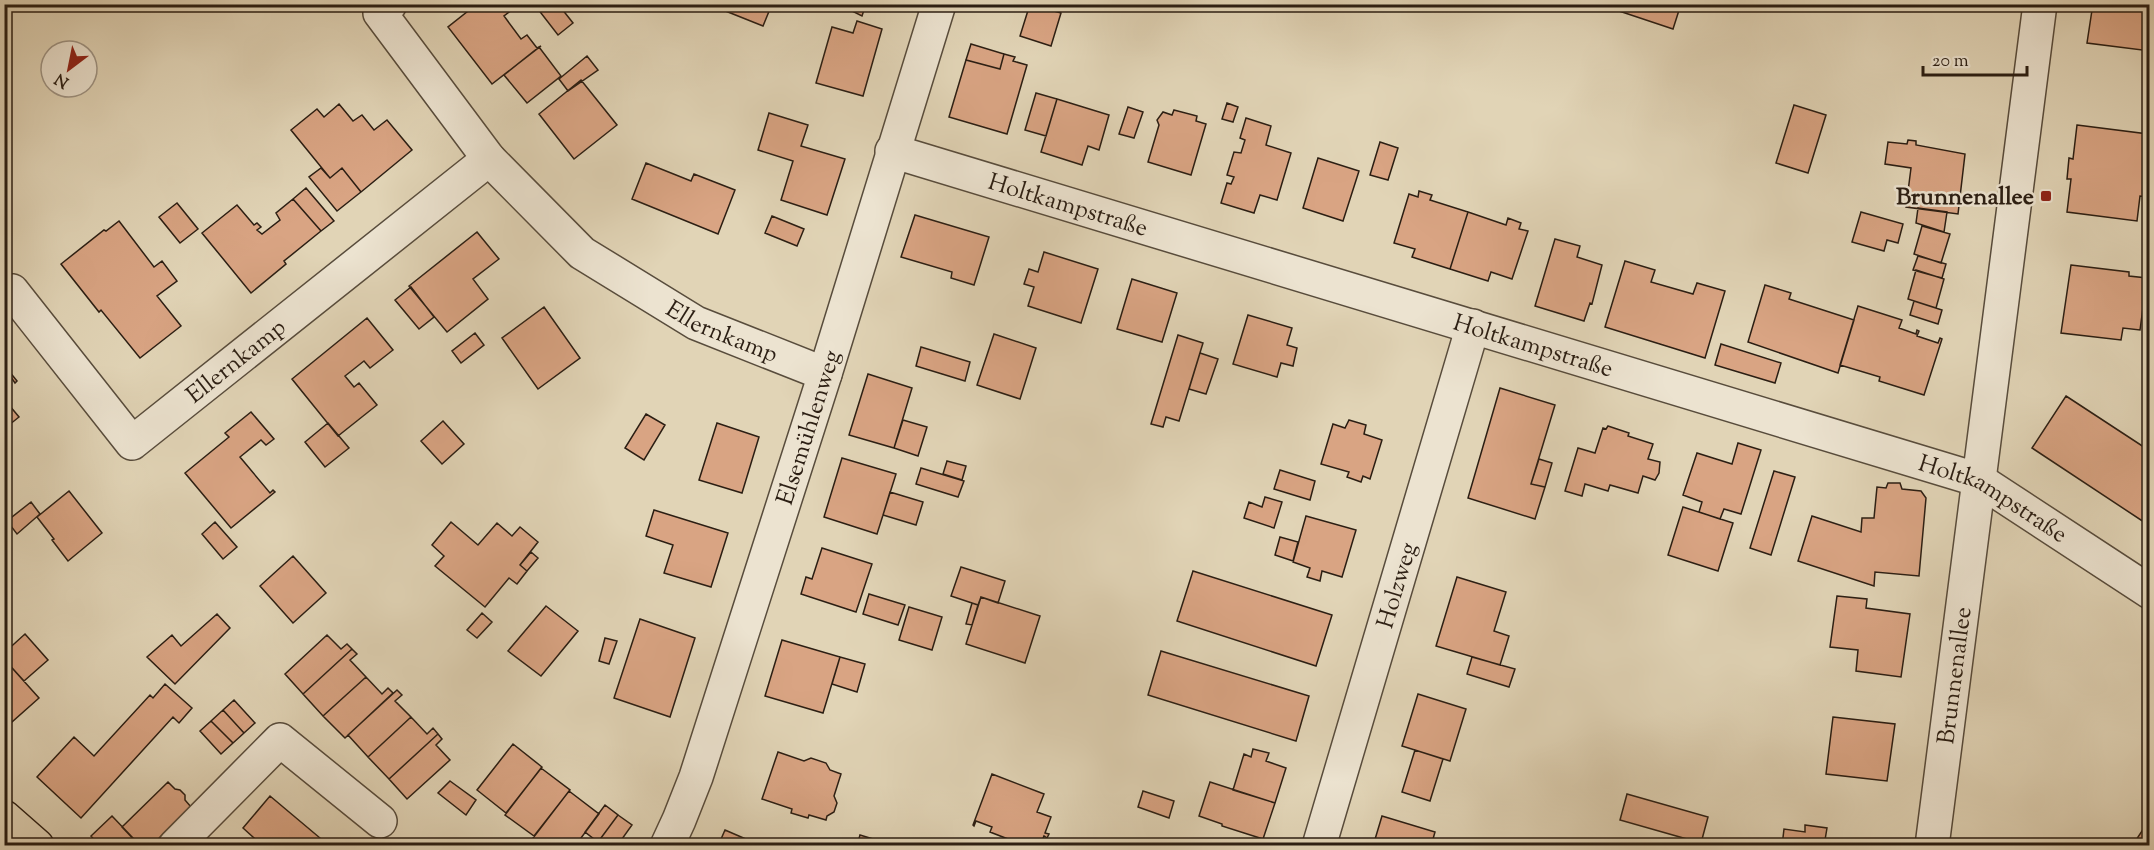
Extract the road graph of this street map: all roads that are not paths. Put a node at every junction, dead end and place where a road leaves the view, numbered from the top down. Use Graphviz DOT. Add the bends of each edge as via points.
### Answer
graph roads {
  1 [pos="390,4"];
  2 [pos="939,4"];
  3 [pos="2040,4"];
  4 [pos="892,151"];
  5 [pos="489,159"];
  6 [pos="12,291"];
  7 [pos="1473,326"];
  8 [pos="825,374"];
  9 [pos="1979,480"];
  10 [pos="2150,592"];
  11 [pos="4,817"];
  12 [pos="380,821"];
  13 [pos="37,846"];
  14 [pos="175,846"];
  15 [pos="667,846"];
  16 [pos="1319,846"];
  17 [pos="1932,846"];
  1 -- 5 [label="street, Ellernkamp" via="380,13"];
  2 -- 4 [label="street, Elsemühlenweg"];
  3 -- 9 [label="street, Brunnenallee"];
  4 -- 7 [label="street, Holtkampstraße"];
  4 -- 8 [label="street, Elsemühlenweg"];
  5 -- 6 [label="street, Ellernkamp" via="132,443"];
  5 -- 8 [label="street, Ellernkamp" via="582,253 696,323"];
  7 -- 9 [label="street, Holtkampstraße"];
  7 -- 16 [label="street, Holzweg"];
  8 -- 15 [label="street, Elsemühlenweg" via="696,777"];
  9 -- 10 [label="street, Holtkampstraße"];
  9 -- 17 [label="street, Brunnenallee"];
  11 -- 13 [label="main road"];
  12 -- 14 [label="street" via="280,740"];
}
